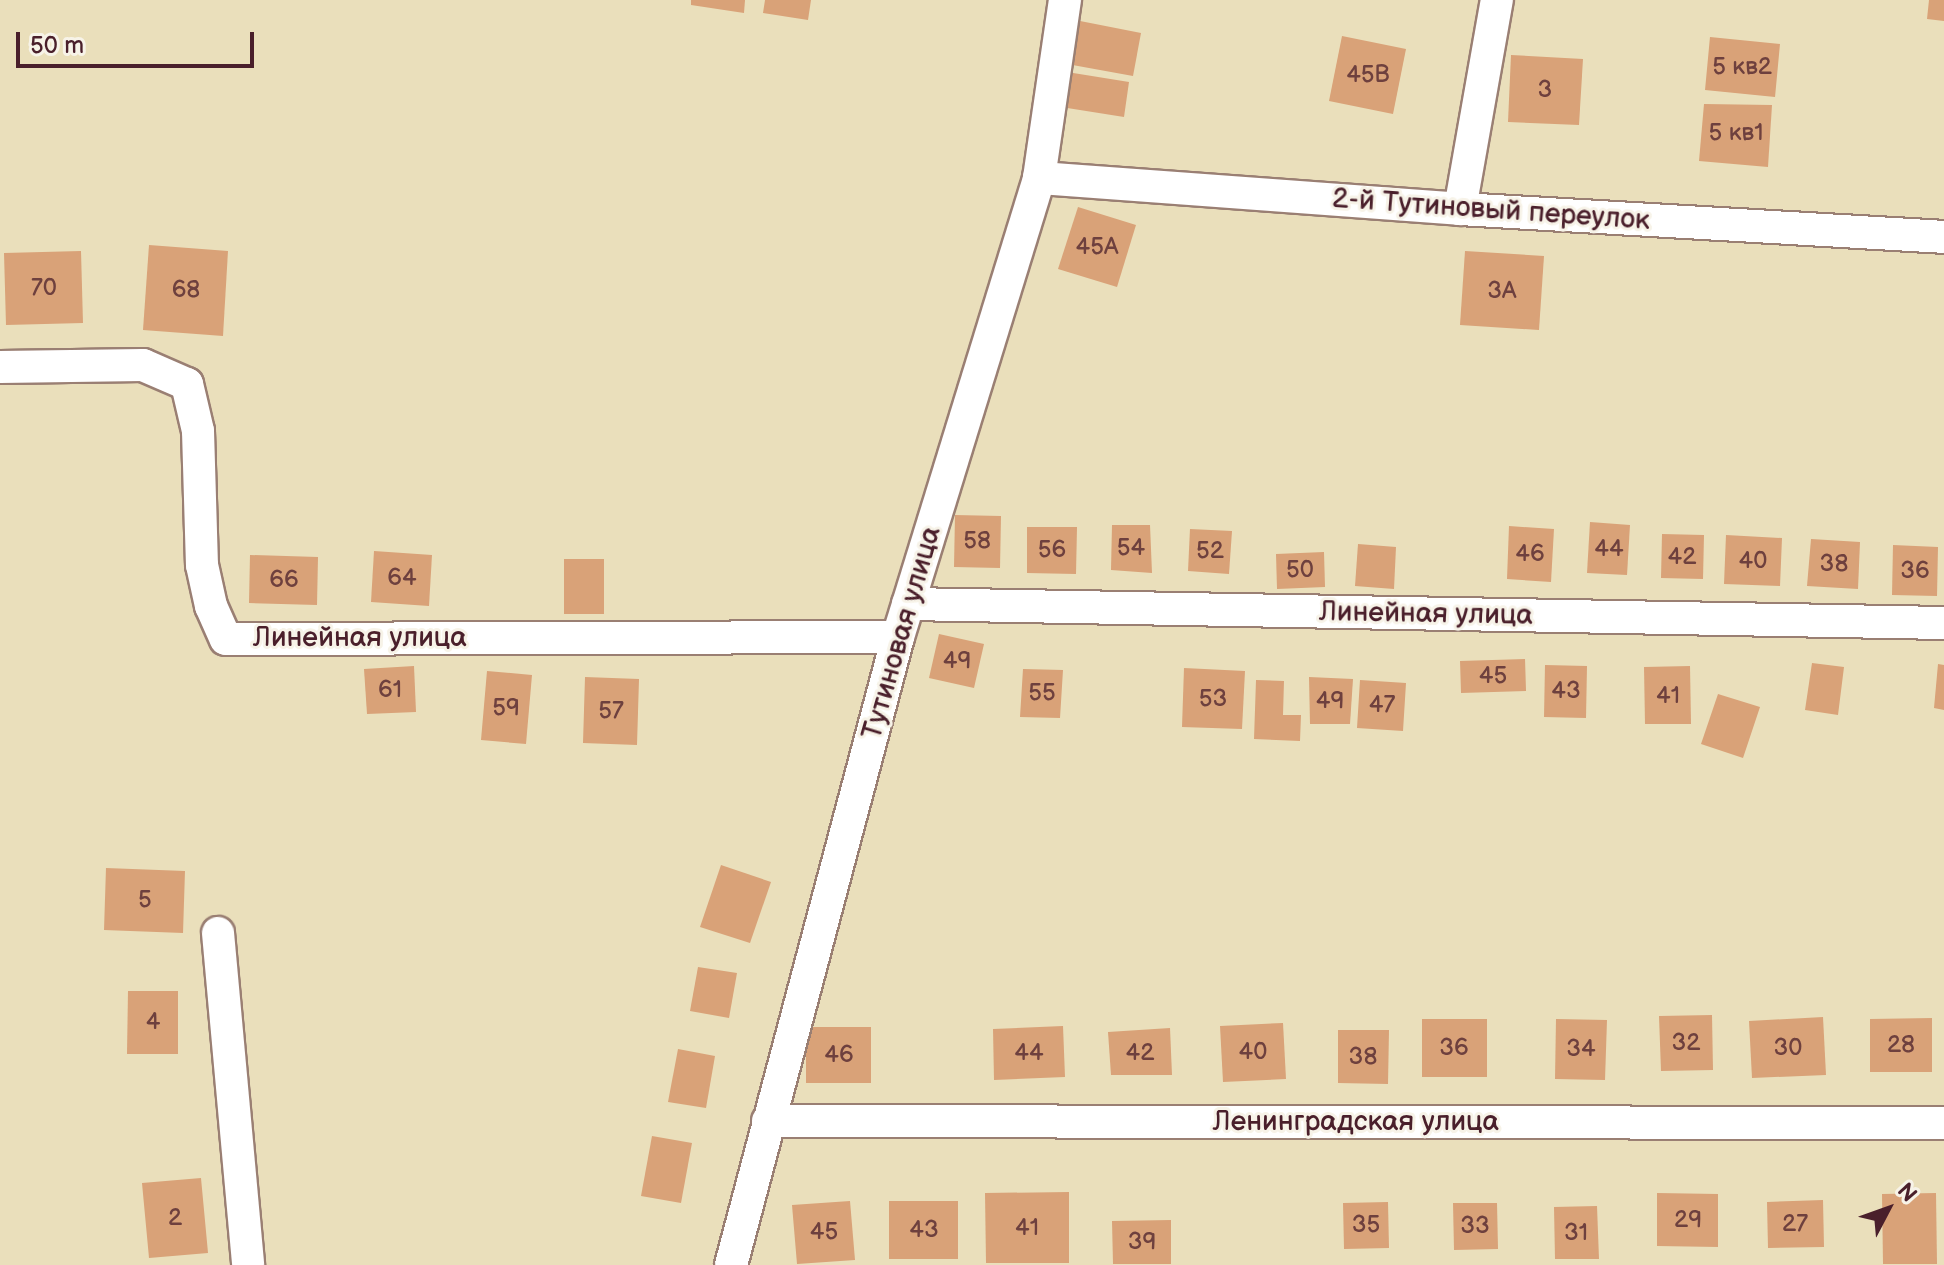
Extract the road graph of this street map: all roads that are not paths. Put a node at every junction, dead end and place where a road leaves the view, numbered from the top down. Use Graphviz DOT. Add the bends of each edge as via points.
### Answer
graph roads {
  1 [pos="1065,0"];
  2 [pos="1497,0"];
  3 [pos="1039,178"];
  4 [pos="1460,209"];
  5 [pos="1944,237"];
  6 [pos="0,367"];
  7 [pos="908,604"];
  8 [pos="1944,623"];
  9 [pos="898,637"];
  10 [pos="218,933"];
  11 [pos="768,1121"];
  12 [pos="1944,1123"];
  13 [pos="248,1265"];
  14 [pos="731,1265"];
  1 -- 3 [label="street, Тутиновая улица"];
  2 -- 4 [label="street"];
  3 -- 4 [label="street, 2-й Тутиновый переулок"];
  3 -- 7 [label="street, Тутиновая улица"];
  4 -- 5 [label="street, 2-й Тутиновый переулок"];
  6 -- 9 [label="street, Линейная улица" via="143,365 187,384 198,431 202,565 211,606 226,639"];
  7 -- 8 [label="street, Линейная улица"];
  7 -- 9 [label="street, Тутиновая улица"];
  9 -- 11 [label="street, Тутиновая улица"];
  10 -- 13 [label="street"];
  11 -- 12 [label="street, Ленинградская улица"];
  11 -- 14 [label="street, Тутиновая улица"];
}
